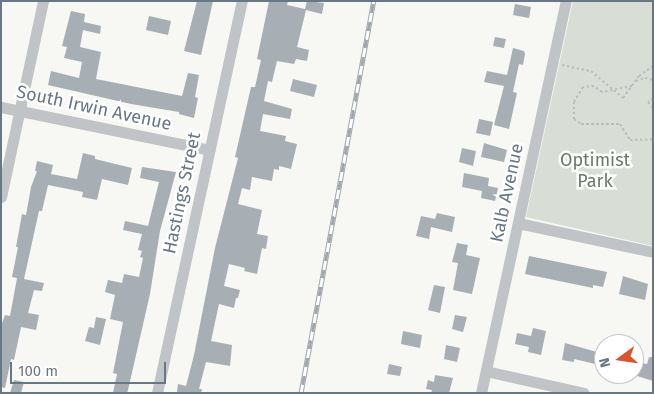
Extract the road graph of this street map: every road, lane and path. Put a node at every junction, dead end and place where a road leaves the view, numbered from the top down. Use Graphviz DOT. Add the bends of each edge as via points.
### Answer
graph roads {
  1 [pos="44,1"];
  2 [pos="242,1"];
  3 [pos="566,1"];
  4 [pos="553,63"];
  5 [pos="653,66"];
  6 [pos="653,80"];
  7 [pos="634,82"];
  8 [pos="632,86"];
  9 [pos="613,90"];
  10 [pos="653,98"];
  11 [pos="1,107"];
  12 [pos="653,108"];
  13 [pos="20,110"];
  14 [pos="653,139"];
  15 [pos="210,150"];
  16 [pos="1,196"];
  17 [pos="518,222"];
  18 [pos="653,252"];
  19 [pos="486,371"];
  20 [pos="157,393"];
  21 [pos="481,393"];
  22 [pos="584,393"];
  1 -- 13 [label="street"];
  2 -- 15 [label="street, Hastings Street"];
  3 -- 4 [label="street, Kalb Avenue"];
  4 -- 9 [label="path" via="590,71"];
  4 -- 17 [label="street, Kalb Avenue"];
  5 -- 7 [label="path"];
  6 -- 7 [label="path" via="645,78"];
  7 -- 8 [label="path"];
  8 -- 9 [label="path"];
  8 -- 9 [label="path" via="622,98"];
  9 -- 14 [label="path" via="602,92 594,86 583,87 574,102 575,122 620,124 630,140"];
  10 -- 12 [label="path" via="648,102"];
  11 -- 13 [label="street, South Irwin Avenue"];
  13 -- 15 [label="street, South Irwin Avenue"];
  13 -- 16 [label="street"];
  15 -- 20 [label="street, Hastings Street"];
  17 -- 18 [label="street"];
  17 -- 19 [label="street, Kalb Avenue"];
  19 -- 21 [label="street, Kalb Avenue"];
  19 -- 22 [label="street"];
}
